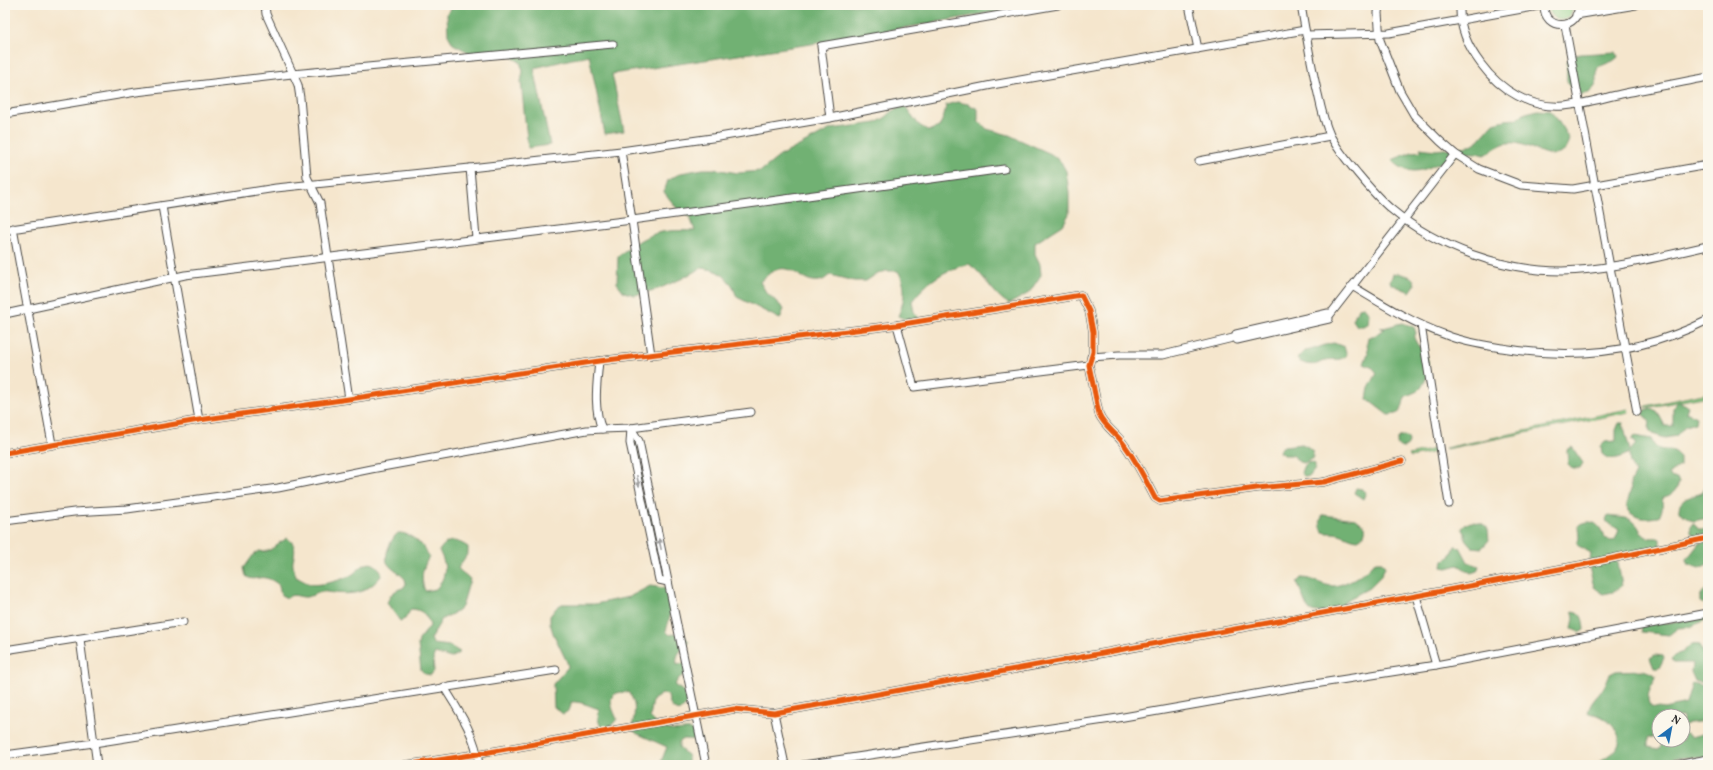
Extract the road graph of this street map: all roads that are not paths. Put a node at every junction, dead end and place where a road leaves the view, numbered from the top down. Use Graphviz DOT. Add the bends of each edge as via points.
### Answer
graph roads {
  1 [pos="265,5"];
  2 [pos="1058,5"];
  3 [pos="1189,5"];
  4 [pos="1301,5"];
  5 [pos="1379,5"];
  6 [pos="1460,5"];
  7 [pos="1544,5"];
  8 [pos="1589,5"];
  9 [pos="1636,5"];
  10 [pos="1578,6"];
  11 [pos="1576,15"];
  12 [pos="1461,20"];
  13 [pos="1564,25"];
  14 [pos="1305,32"];
  15 [pos="1379,34"];
  16 [pos="613,44"];
  17 [pos="1198,49"];
  18 [pos="292,74"];
  19 [pos="1708,77"];
  20 [pos="1579,103"];
  21 [pos="5,114"];
  22 [pos="830,118"];
  23 [pos="1330,136"];
  24 [pos="621,151"];
  25 [pos="1455,154"];
  26 [pos="1199,161"];
  27 [pos="1708,165"];
  28 [pos="470,168"];
  29 [pos="1004,169"];
  30 [pos="312,184"];
  31 [pos="1594,185"];
  32 [pos="162,206"];
  33 [pos="1404,219"];
  34 [pos="632,220"];
  35 [pos="13,228"];
  36 [pos="5,230"];
  37 [pos="476,240"];
  38 [pos="1708,246"];
  39 [pos="328,258"];
  40 [pos="1610,267"];
  41 [pos="174,277"];
  42 [pos="1352,286"];
  43 [pos="28,310"];
  44 [pos="5,314"];
  45 [pos="1708,320"];
  46 [pos="897,325"];
  47 [pos="1421,325"];
  48 [pos="1625,349"];
  49 [pos="651,355"];
  50 [pos="1091,358"];
  51 [pos="599,361"];
  52 [pos="1089,365"];
  53 [pos="349,399"];
  54 [pos="751,412"];
  55 [pos="1637,412"];
  56 [pos="199,420"];
  57 [pos="631,428"];
  58 [pos="602,429"];
  59 [pos="52,444"];
  60 [pos="5,453"];
  61 [pos="1402,461"];
  62 [pos="1450,504"];
  63 [pos="5,521"];
  64 [pos="1708,538"];
  65 [pos="668,582"];
  66 [pos="1416,596"];
  67 [pos="1708,613"];
  68 [pos="183,622"];
  69 [pos="80,639"];
  70 [pos="5,650"];
  71 [pos="1436,666"];
  72 [pos="556,670"];
  73 [pos="444,687"];
  74 [pos="774,713"];
  75 [pos="697,716"];
  76 [pos="94,743"];
  77 [pos="478,754"];
  78 [pos="5,755"];
  79 [pos="1708,758"];
  80 [pos="97,765"];
  81 [pos="405,765"];
  82 [pos="479,765"];
  83 [pos="706,765"];
  84 [pos="786,765"];
  85 [pos="803,765"];
  86 [pos="1676,765"];
  1 -- 18 [label="street" via="266,14"];
  2 -- 22 [label="street" via="821,46"];
  3 -- 17 [label="street"];
  4 -- 14 [label="street"];
  5 -- 15 [label="street"];
  6 -- 12 [label="street"];
  7 -- 12 [label="street"];
  7 -- 13 [label="street" via="1549,20 1554,24"];
  8 -- 10 [label="street"];
  9 -- 11 [label="street"];
  10 -- 11 [label="street"];
  11 -- 13 [label="street"];
  12 -- 15 [label="street"];
  12 -- 20 [label="street" via="1476,57 1500,85 1538,104 1564,106"];
  13 -- 20 [label="street"];
  14 -- 15 [label="street"];
  14 -- 17 [label="street"];
  14 -- 23 [label="street"];
  15 -- 25 [label="street" via="1400,91 1414,115"];
  16 -- 18 [label="street"];
  17 -- 22 [label="street" via="992,85"];
  18 -- 21 [label="street" via="136,92"];
  18 -- 30 [label="street" via="298,85 307,177"];
  19 -- 20 [label="street"];
  20 -- 31 [label="street"];
  22 -- 24 [label="street"];
  23 -- 26 [label="street"];
  23 -- 33 [label="street" via="1348,163 1370,188"];
  24 -- 28 [label="street"];
  24 -- 34 [label="street"];
  25 -- 31 [label="street" via="1479,169 1521,185 1573,189"];
  25 -- 33 [label="street"];
  27 -- 31 [label="street"];
  28 -- 30 [label="street"];
  28 -- 37 [label="street"];
  29 -- 34 [label="street"];
  30 -- 32 [label="street"];
  30 -- 39 [label="street" via="320,203"];
  31 -- 40 [label="street"];
  32 -- 35 [label="street"];
  32 -- 41 [label="street"];
  33 -- 40 [label="street" via="1468,253 1505,263 1561,271"];
  33 -- 42 [label="street"];
  34 -- 37 [label="street"];
  34 -- 49 [label="street"];
  35 -- 36 [label="street"];
  35 -- 43 [label="street"];
  37 -- 39 [label="street"];
  38 -- 40 [label="street"];
  39 -- 41 [label="street"];
  39 -- 53 [label="street"];
  40 -- 48 [label="street"];
  41 -- 43 [label="street"];
  41 -- 56 [label="street"];
  42 -- 47 [label="street"];
  42 -- 50 [label="street" via="1329,316 1163,355"];
  43 -- 44 [label="street"];
  43 -- 59 [label="street"];
  45 -- 48 [label="street" via="1681,333"];
  46 -- 49 [label="street"];
  46 -- 50 [label="street" via="1081,295 1089,310 1092,325 1094,342"];
  46 -- 52 [label="street" via="914,387"];
  47 -- 48 [label="street" via="1454,338 1530,353 1582,354"];
  47 -- 62 [label="street"];
  48 -- 55 [label="street"];
  49 -- 51 [label="street"];
  50 -- 52 [label="street"];
  51 -- 53 [label="street"];
  51 -- 58 [label="street" via="596,405"];
  52 -- 61 [label="street" via="1102,420 1123,442 1155,498 1160,501 1324,482"];
  53 -- 56 [label="street"];
  54 -- 57 [label="street"];
  56 -- 59 [label="street"];
  57 -- 58 [label="street"];
  65 -- 57 [label="street, one-way" via="639,441"];
  57 -- 65 [label="street, one-way" via="629,439 659,580"];
  58 -- 63 [label="street" via="371,469 278,488 127,509 74,512"];
  59 -- 60 [label="street"];
  64 -- 66 [label="street"];
  65 -- 75 [label="street"];
  66 -- 71 [label="street"];
  66 -- 74 [label="street"];
  67 -- 71 [label="street"];
  68 -- 69 [label="street"];
  69 -- 70 [label="street"];
  69 -- 76 [label="street"];
  71 -- 85 [label="street" via="1289,688 1118,718"];
  72 -- 73 [label="street"];
  73 -- 76 [label="street"];
  73 -- 77 [label="street" via="464,719"];
  74 -- 75 [label="street" via="734,709"];
  74 -- 84 [label="street"];
  75 -- 77 [label="street"];
  75 -- 83 [label="street"];
  76 -- 78 [label="street"];
  76 -- 80 [label="street"];
  77 -- 81 [label="street"];
  77 -- 82 [label="street"];
  79 -- 86 [label="street"];
}
